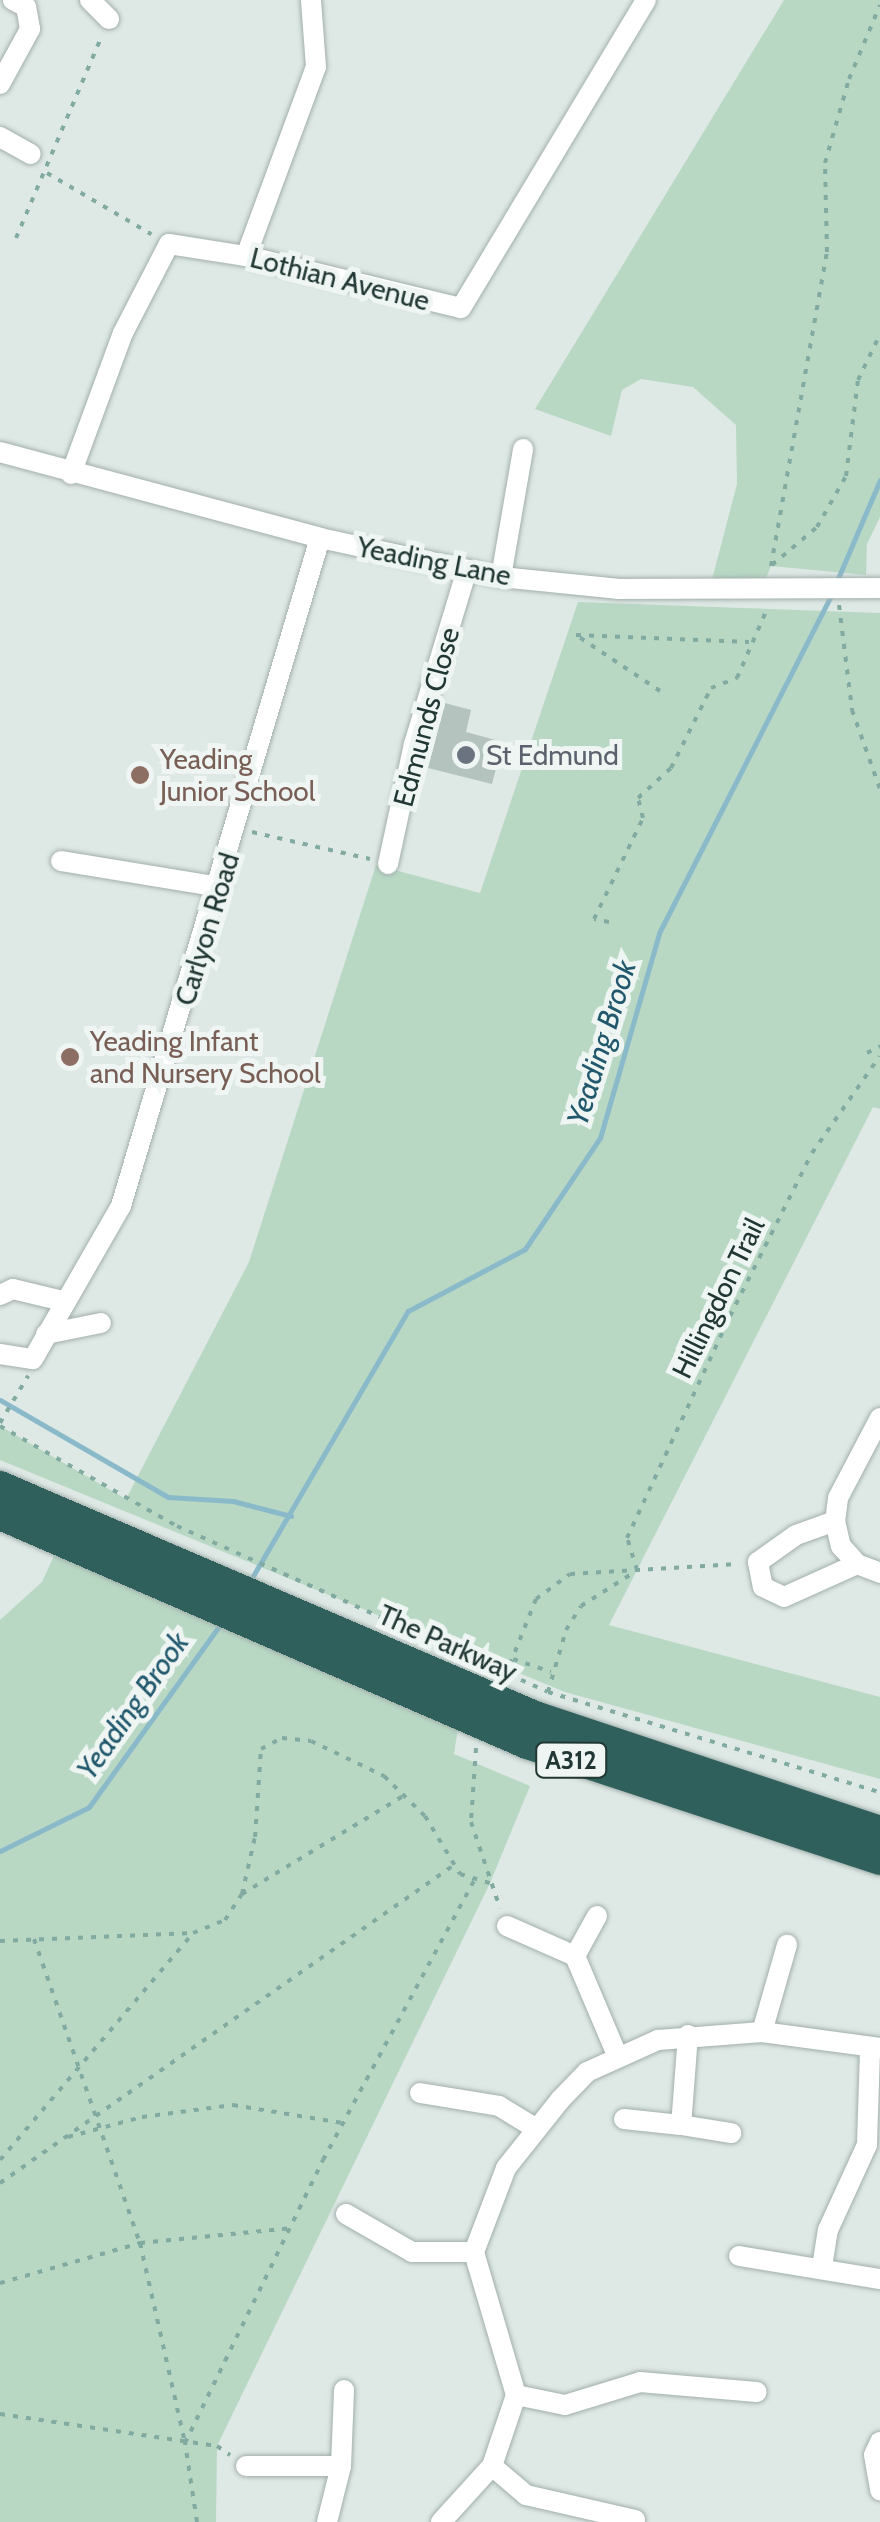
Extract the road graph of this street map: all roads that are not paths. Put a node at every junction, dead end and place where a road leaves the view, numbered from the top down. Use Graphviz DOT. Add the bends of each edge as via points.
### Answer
graph roads {
  1 [pos="13,0"];
  2 [pos="90,0"];
  3 [pos="311,0"];
  4 [pos="646,0"];
  5 [pos="109,20"];
  6 [pos="0,84"];
  7 [pos="0,137"];
  8 [pos="31,154"];
  9 [pos="246,256"];
  10 [pos="523,449"];
  11 [pos="0,452"];
  12 [pos="71,474"];
  13 [pos="320,538"];
  14 [pos="467,570"];
  15 [pos="501,577"];
  16 [pos="880,588"];
  17 [pos="61,861"];
  18 [pos="388,864"];
  19 [pos="220,887"];
  20 [pos="0,1295"];
  21 [pos="63,1301"];
  22 [pos="102,1323"];
  23 [pos="46,1334"];
  24 [pos="0,1354"];
  25 [pos="880,1418"];
  26 [pos="0,1486"];
  27 [pos="0,1516"];
  28 [pos="835,1520"];
  29 [pos="857,1564"];
  30 [pos="210,1572"];
  31 [pos="880,1573"];
  32 [pos="284,1605"];
  33 [pos="880,1832"];
  34 [pos="880,1860"];
  35 [pos="597,1916"];
  36 [pos="507,1926"];
  37 [pos="787,1945"];
  38 [pos="575,1956"];
  39 [pos="762,2032"];
  40 [pos="688,2035"];
  41 [pos="875,2049"];
  42 [pos="616,2055"];
  43 [pos="420,2093"];
  44 [pos="624,2119"];
  45 [pos="680,2125"];
  46 [pos="535,2128"];
  47 [pos="732,2133"];
  48 [pos="346,2214"];
  49 [pos="474,2252"];
  50 [pos="739,2256"];
  51 [pos="822,2267"];
  52 [pos="880,2279"];
  53 [pos="344,2390"];
  54 [pos="757,2392"];
  55 [pos="516,2394"];
  56 [pos="880,2442"];
  57 [pos="246,2466"];
  58 [pos="341,2466"];
  59 [pos="492,2466"];
  60 [pos="880,2490"];
  61 [pos="635,2520"];
  62 [pos="327,2522"];
  63 [pos="441,2522"];
  1 -- 6 [label="street" via="26,7 30,28"];
  2 -- 5 [label="street"];
  3 -- 9 [label="street" via="316,66"];
  4 -- 9 [label="street, Lothian Avenue" via="462,308"];
  7 -- 8 [label="street"];
  9 -- 12 [label="street, Lothian Avenue" via="169,244 123,333"];
  10 -- 15 [label="street"];
  11 -- 12 [label="street, Yeading Lane"];
  12 -- 13 [label="street, Yeading Lane"];
  13 -- 14 [label="street, Yeading Lane"];
  13 -- 19 [label="street, Carlyon Road"];
  14 -- 15 [label="street, Yeading Lane"];
  14 -- 18 [label="street, Edmunds Close" via="414,744"];
  15 -- 16 [label="street, Yeading Lane" via="771,592"];
  17 -- 19 [label="street"];
  19 -- 21 [label="street, Carlyon Road" via="121,1206"];
  20 -- 21 [label="street" via="13,1289"];
  21 -- 23 [label="street, Carlyon Road"];
  22 -- 23 [label="street"];
  23 -- 24 [label="street, Carlyon Road" via="33,1359"];
  25 -- 28 [label="street" via="838,1498"];
  26 -- 30 [label="highway, The Parkway / A312"];
  27 -- 30 [label="highway, The Parkway / A312"];
  28 -- 29 [label="street" via="841,1546"];
  28 -- 29 [label="street" via="758,1562 763,1587 784,1597"];
  29 -- 31 [label="street"];
  30 -- 32 [label="highway, The Parkway / A312"];
  32 -- 33 [label="highway, The Parkway / A312" via="535,1716"];
  32 -- 34 [label="highway, The Parkway / A312" via="527,1744"];
  35 -- 38 [label="street"];
  36 -- 38 [label="street"];
  37 -- 39 [label="street"];
  38 -- 42 [label="street"];
  39 -- 40 [label="street"];
  39 -- 41 [label="street"];
  40 -- 42 [label="street"];
  40 -- 45 [label="street"];
  41 -- 51 [label="street" via="866,2145 828,2230"];
  42 -- 46 [label="street" via="587,2072"];
  43 -- 46 [label="street" via="499,2106"];
  44 -- 45 [label="street"];
  45 -- 47 [label="street"];
  46 -- 49 [label="street" via="506,2168"];
  48 -- 49 [label="street" via="412,2252"];
  49 -- 55 [label="street"];
  50 -- 51 [label="street"];
  51 -- 52 [label="street"];
  53 -- 58 [label="street"];
  54 -- 55 [label="street" via="640,2382 564,2405"];
  55 -- 59 [label="street"];
  56 -- 60 [label="street" via="874,2455"];
  57 -- 58 [label="street"];
  58 -- 62 [label="street"];
  59 -- 61 [label="street" via="526,2495"];
  59 -- 63 [label="street"];
}
